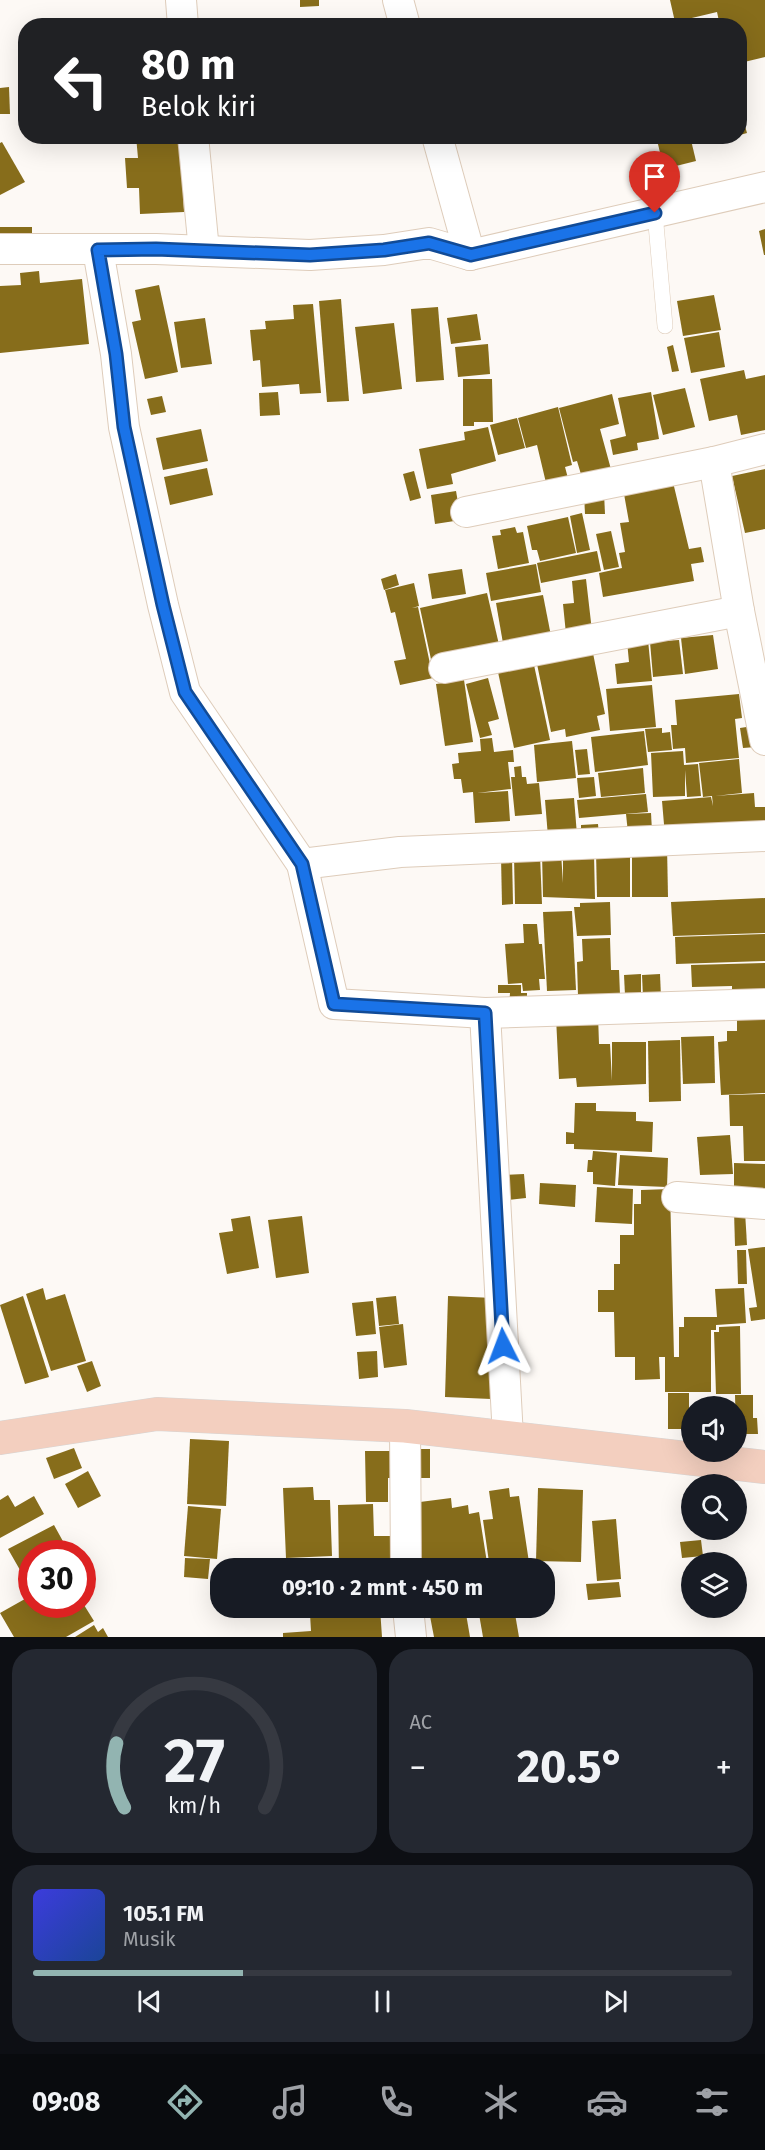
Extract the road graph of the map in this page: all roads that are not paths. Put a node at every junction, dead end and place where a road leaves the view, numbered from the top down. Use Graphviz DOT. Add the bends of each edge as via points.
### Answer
graph roads {
  1 [pos="181,0"];
  2 [pos="398,0"];
  3 [pos="182,18"];
  4 [pos="403,18"];
  5 [pos="194,144"];
  6 [pos="439,144"];
  7 [pos="765,187"];
  8 [pos="655,213"];
  9 [pos="0,249"];
  10 [pos="98,250"];
  11 [pos="204,251"];
  12 [pos="471,255"];
  13 [pos="665,326"];
  14 [pos="765,449"];
  15 [pos="714,462"];
  16 [pos="466,512"];
  17 [pos="739,611"];
  18 [pos="444,668"];
  19 [pos="765,740"];
  20 [pos="765,836"];
  21 [pos="302,864"];
  22 [pos="765,1004"];
  23 [pos="485,1013"];
  24 [pos="677,1197"];
  25 [pos="765,1204"];
  26 [pos="405,1426"];
  27 [pos="9,1437"];
  28 [pos="508,1437"];
  29 [pos="765,1467"];
  30 [pos="406,1558"];
  31 [pos="409,1618"];
  32 [pos="411,1637"];
  1 -- 3 [label="street"];
  2 -- 4 [label="street"];
  5 -- 11 [label="street"];
  6 -- 12 [label="street"];
  7 -- 8 [label="street"];
  8 -- 12 [label="street"];
  8 -- 13 [label="lane"];
  9 -- 10 [label="street"];
  10 -- 11 [label="street"];
  10 -- 21 [label="street" via="124,427 185,692"];
  11 -- 12 [label="street" via="310,255 429,243"];
  14 -- 15 [label="street"];
  15 -- 16 [label="street"];
  15 -- 17 [label="street"];
  17 -- 18 [label="street"];
  17 -- 19 [label="street"];
  20 -- 21 [label="street" via="400,852"];
  21 -- 23 [label="street" via="334,1004"];
  22 -- 23 [label="street"];
  23 -- 28 [label="street"];
  24 -- 25 [label="street"];
  26 -- 27 [label="highway" via="157,1414"];
  26 -- 28 [label="highway"];
  26 -- 30 [label="street"];
  28 -- 29 [label="highway"];
  31 -- 32 [label="street"];
}
